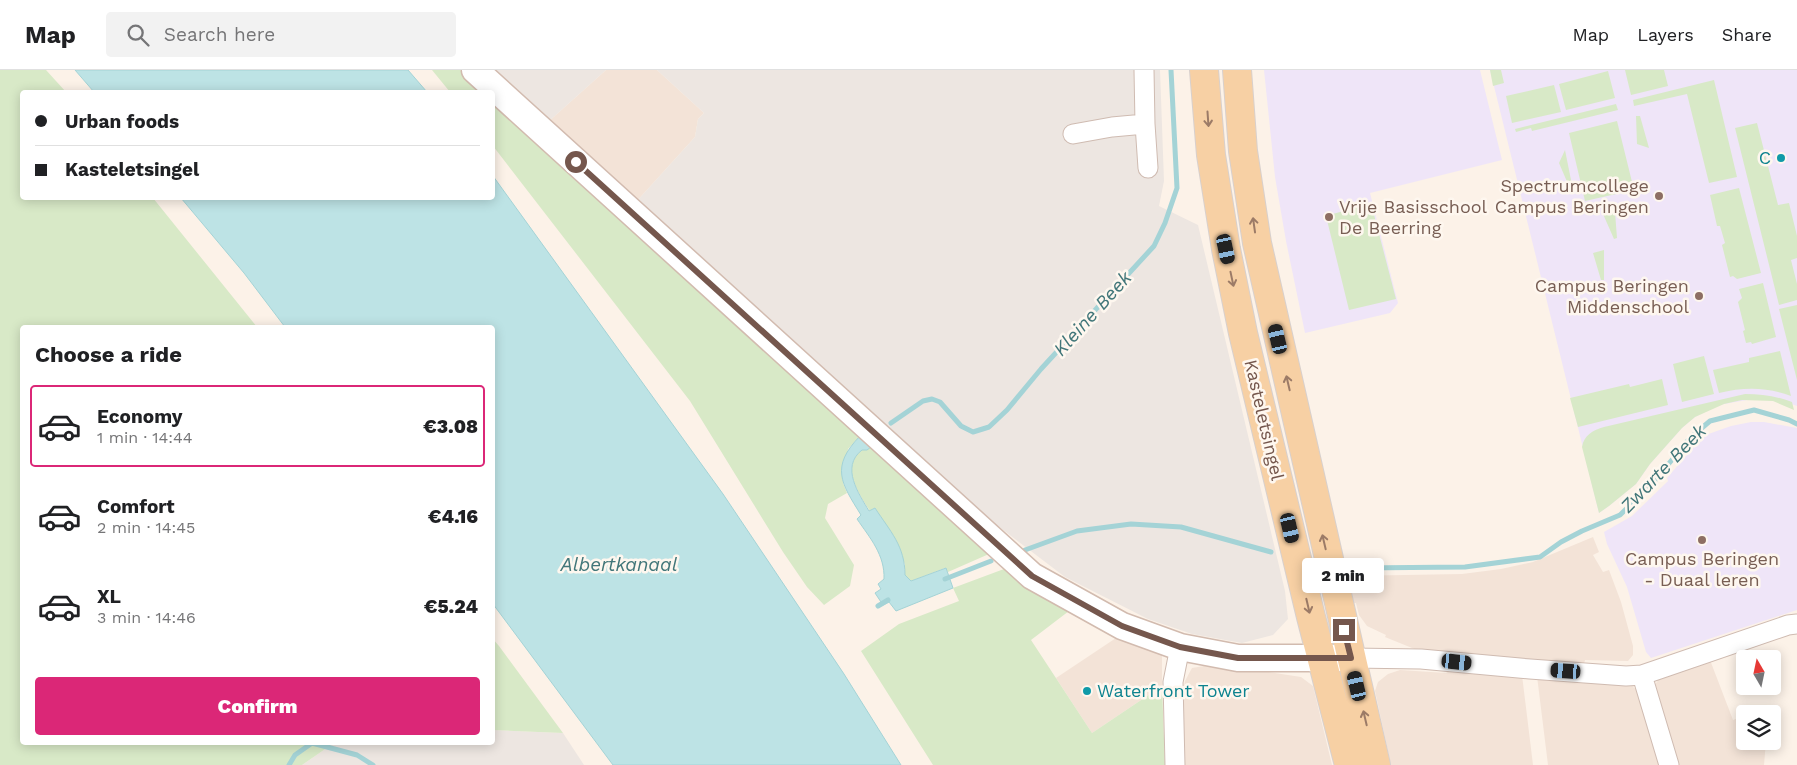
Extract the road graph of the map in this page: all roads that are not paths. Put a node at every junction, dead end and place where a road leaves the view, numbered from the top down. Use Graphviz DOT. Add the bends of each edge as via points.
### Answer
graph roads {
  1 [pos="475,70"];
  2 [pos="1144,70"];
  3 [pos="1204,70"];
  4 [pos="1237,70"];
  5 [pos="1145,124"];
  6 [pos="1073,134"];
  7 [pos="1148,168"];
  8 [pos="1797,624"];
  9 [pos="1180,647"];
  10 [pos="1351,658"];
  11 [pos="1322,659"];
  12 [pos="1642,675"];
  13 [pos="1176,765"];
  14 [pos="1349,765"];
  15 [pos="1376,765"];
  16 [pos="1669,765"];
  1 -- 9 [label="street" via="1032,576 1122,626"];
  2 -- 5 [label="street"];
  3 -- 11 [label="main road, Kasteletsingel, one-way" via="1211,155 1226,249"];
  10 -- 4 [label="main road, Kasteletsingel, one-way" via="1257,243 1243,151"];
  5 -- 6 [label="street"];
  5 -- 7 [label="street"];
  8 -- 12 [label="street"];
  9 -- 11 [label="street" via="1238,658"];
  9 -- 13 [label="street" via="1174,682"];
  10 -- 11 [label="street"];
  10 -- 12 [label="street" via="1421,659"];
  15 -- 10 [label="main road, Kasteletsingel, one-way"];
  11 -- 14 [label="main road, Kasteletsingel"];
  12 -- 16 [label="street"];
}
